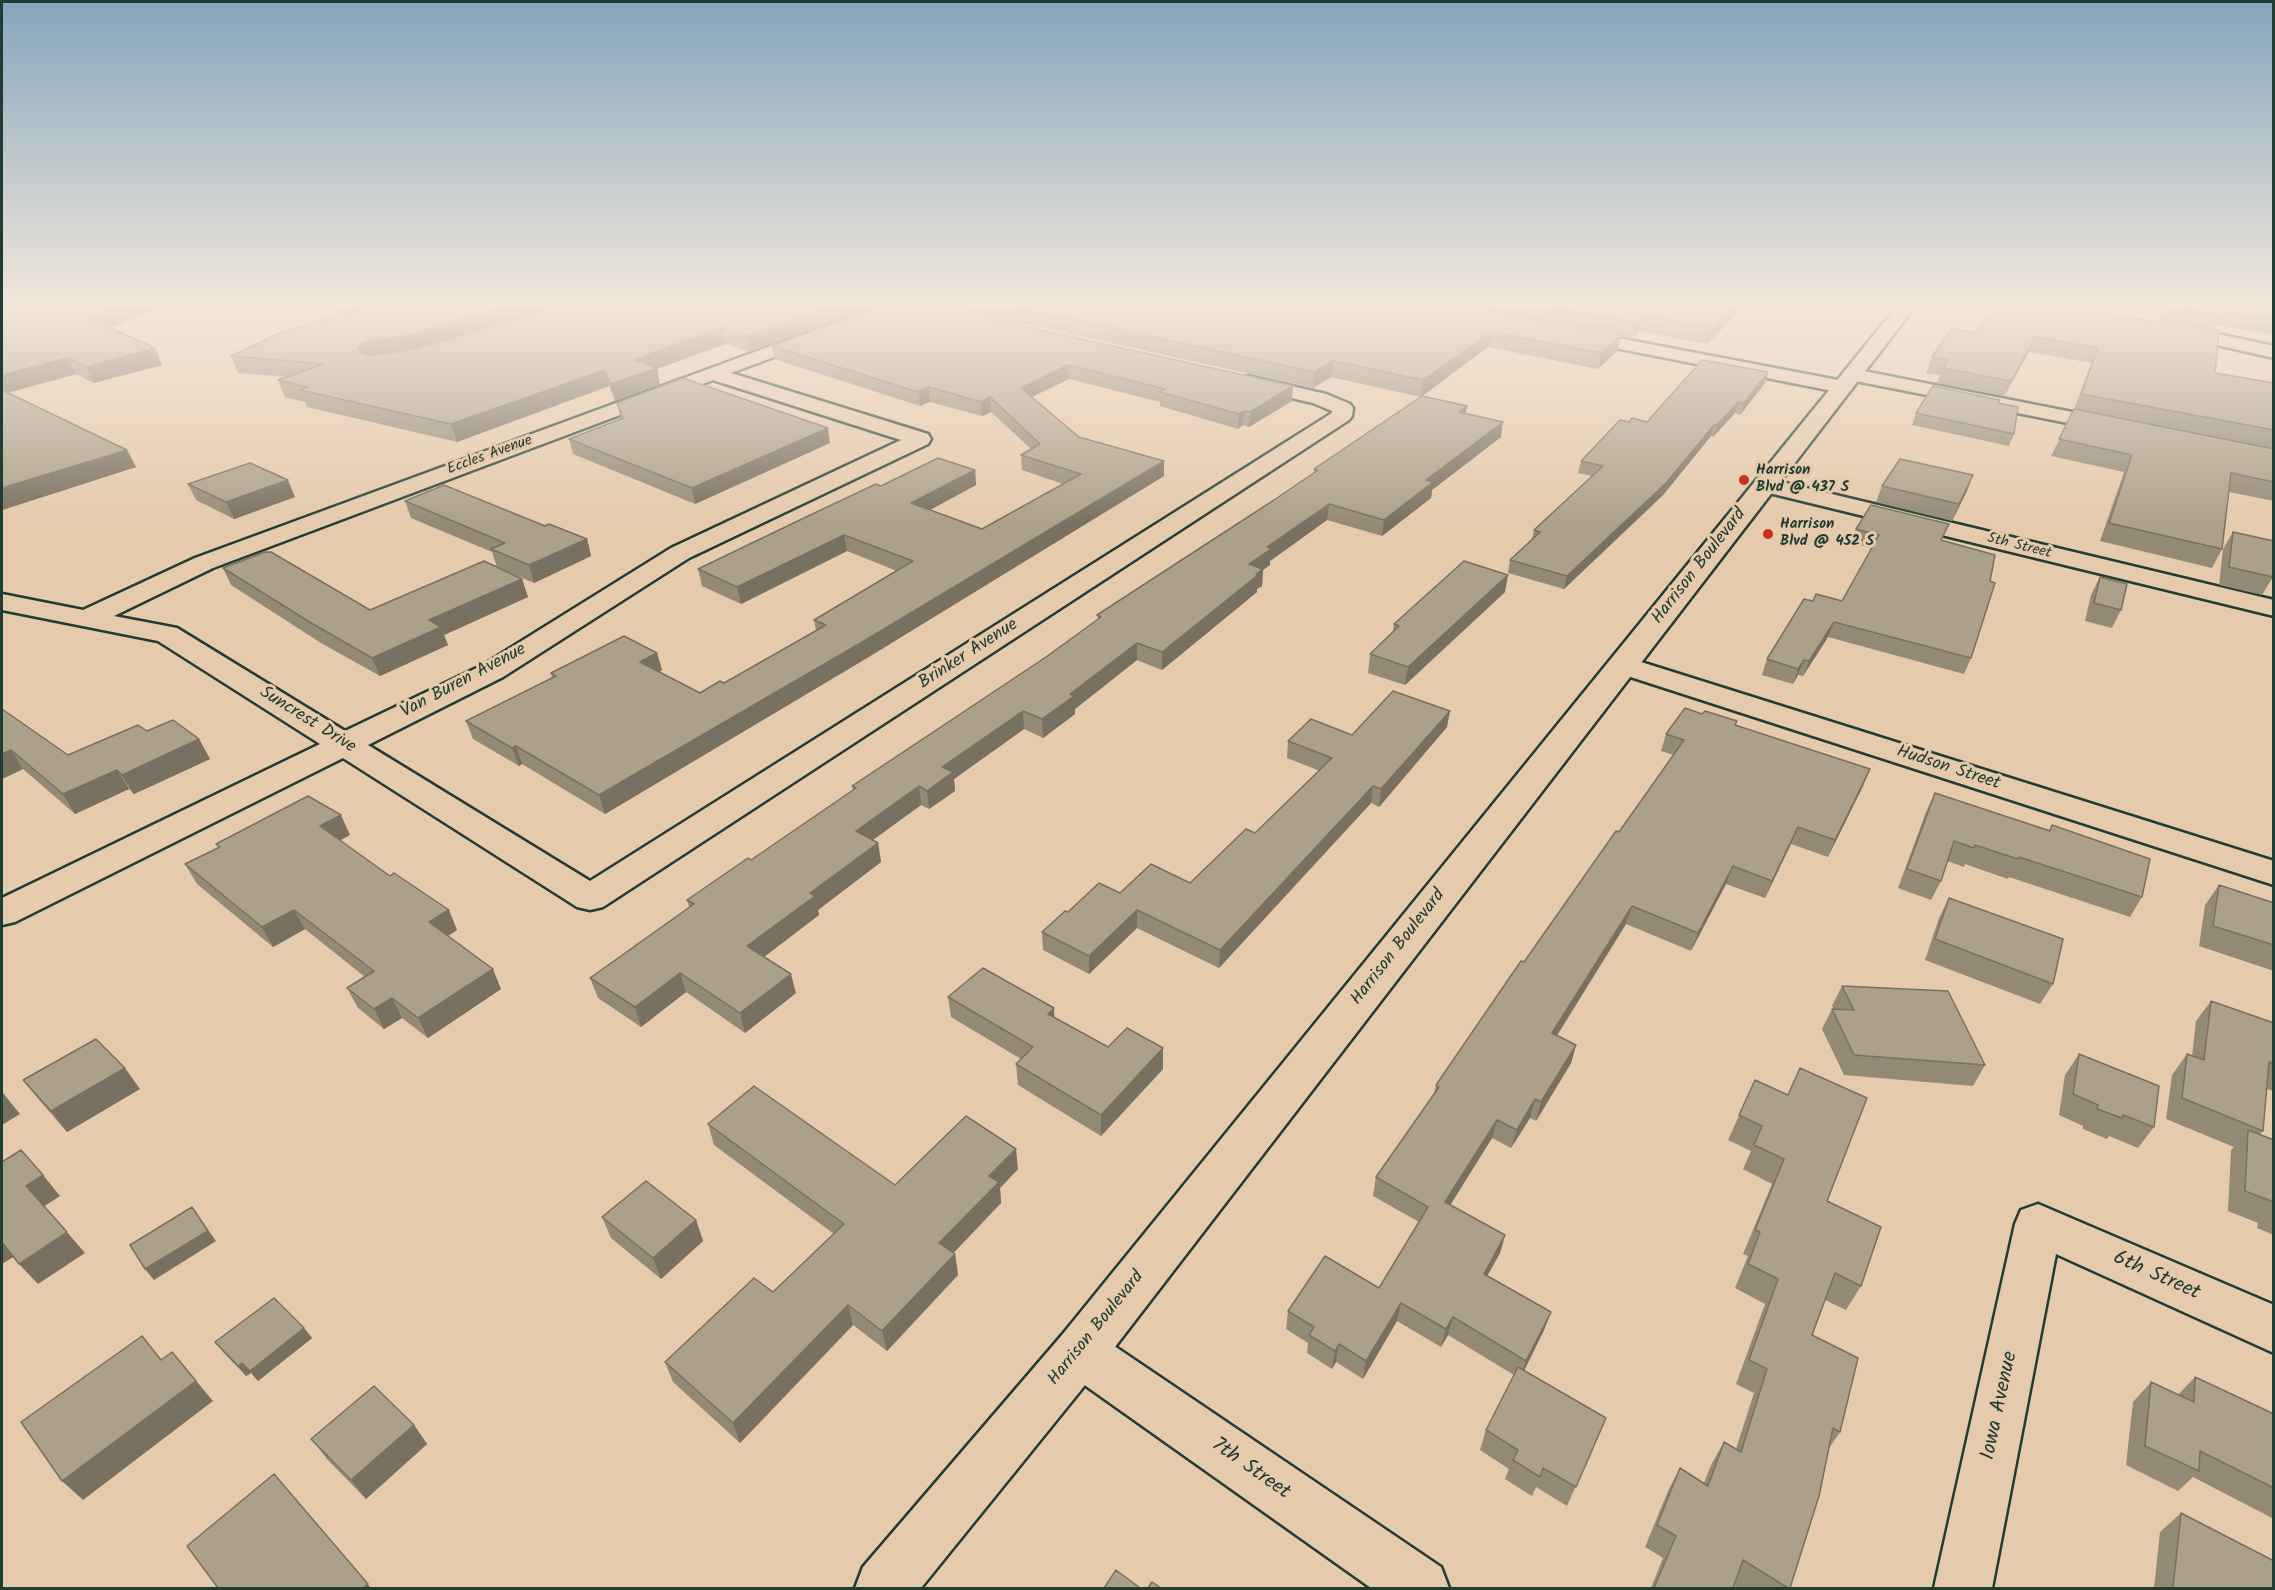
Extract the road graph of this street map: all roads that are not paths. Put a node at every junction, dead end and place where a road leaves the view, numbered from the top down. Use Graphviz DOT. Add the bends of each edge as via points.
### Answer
graph roads {
  1 [pos="702,378"];
  2 [pos="726,378"];
  3 [pos="1232,378"];
  4 [pos="1832,378"];
  5 [pos="1850,378"];
  6 [pos="1848,381"];
  7 [pos="2133,430"];
  8 [pos="1765,485"];
  9 [pos="2,602"];
  10 [pos="2274,608"];
  11 [pos="86,619"];
  12 [pos="1622,665"];
  13 [pos="342,743"];
  14 [pos="2274,873"];
  15 [pos="590,898"];
  16 [pos="2,913"];
  17 [pos="2038,1224"];
  18 [pos="2274,1330"];
  19 [pos="1080,1352"];
  20 [pos="884,1588"];
  21 [pos="1420,1588"];
  22 [pos="1963,1588"];
  1 -- 11 [label="street, Eccles Avenue" via="204,563"];
  2 -- 13 [label="street, Van Buren Avenue" via="920,439 680,553 493,671"];
  3 -- 15 [label="street, Brinker Avenue" via="1319,398 1343,408 1342,416"];
  4 -- 6 [label="street"];
  5 -- 6 [label="street, Harrison Boulevard"];
  6 -- 7 [label="street"];
  6 -- 8 [label="street, Harrison Boulevard"];
  8 -- 10 [label="street, 5th Street"];
  8 -- 12 [label="street, Harrison Boulevard"];
  9 -- 11 [label="street, Suncrest Drive"];
  11 -- 13 [label="street, Suncrest Drive" via="167,634"];
  12 -- 14 [label="street, Hudson Street"];
  12 -- 19 [label="street, Harrison Boulevard"];
  13 -- 15 [label="street, Suncrest Drive"];
  13 -- 16 [label="street, Van Buren Avenue"];
  17 -- 18 [label="street, 6th Street"];
  17 -- 22 [label="street, Iowa Avenue"];
  19 -- 20 [label="street, Harrison Boulevard"];
  19 -- 21 [label="street, 7th Street"];
}
